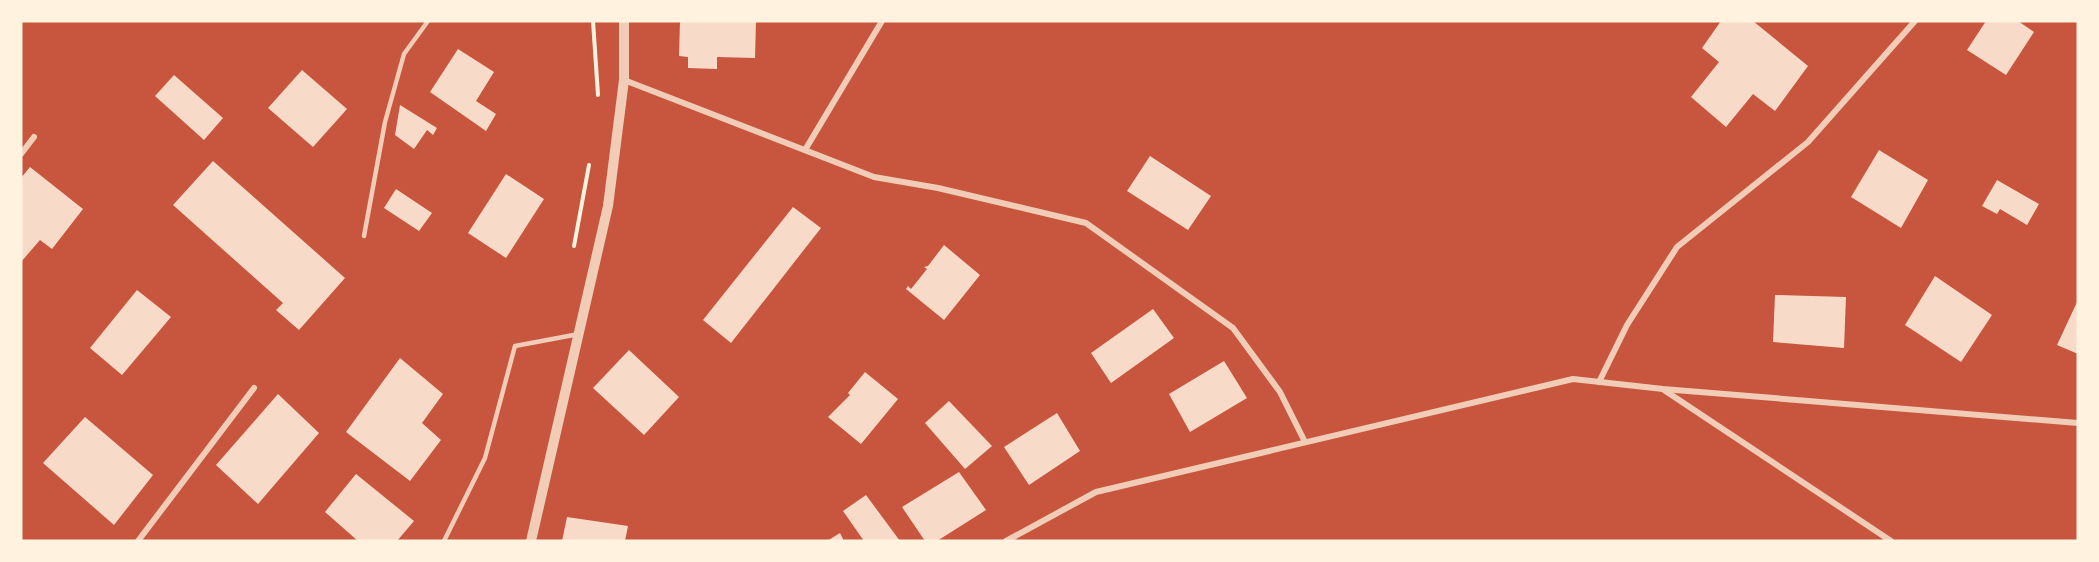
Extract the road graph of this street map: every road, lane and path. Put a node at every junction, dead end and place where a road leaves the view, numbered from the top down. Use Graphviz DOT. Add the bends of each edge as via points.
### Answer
graph roads {
  1 [pos="428,21"];
  2 [pos="593,21"];
  3 [pos="624,21"];
  4 [pos="882,21"];
  5 [pos="1915,21"];
  6 [pos="624,80"];
  7 [pos="598,97"];
  8 [pos="34,137"];
  9 [pos="805,150"];
  10 [pos="21,154"];
  11 [pos="591,154"];
  12 [pos="364,236"];
  13 [pos="572,257"];
  14 [pos="579,334"];
  15 [pos="1599,382"];
  16 [pos="255,388"];
  17 [pos="1664,389"];
  18 [pos="2078,423"];
  19 [pos="1305,442"];
  20 [pos="138,541"];
  21 [pos="444,541"];
  22 [pos="531,541"];
  23 [pos="1006,541"];
  24 [pos="1891,541"];
  1 -- 12 [label="lane" via="404,54 385,122"];
  2 -- 7 [label="path"];
  3 -- 6 [label="street"];
  4 -- 9 [label="street"];
  5 -- 15 [label="street" via="1808,142 1677,247 1627,325"];
  6 -- 9 [label="street"];
  6 -- 14 [label="street" via="608,206"];
  8 -- 10 [label="street"];
  9 -- 19 [label="street" via="874,177 1086,223 1233,328 1280,392"];
  11 -- 13 [label="path"];
  14 -- 21 [label="lane" via="515,346 485,458"];
  14 -- 22 [label="street"];
  15 -- 17 [label="street"];
  15 -- 19 [label="street" via="1573,379"];
  16 -- 20 [label="street"];
  17 -- 18 [label="street"];
  17 -- 24 [label="street"];
  19 -- 23 [label="street" via="1096,492"];
}
